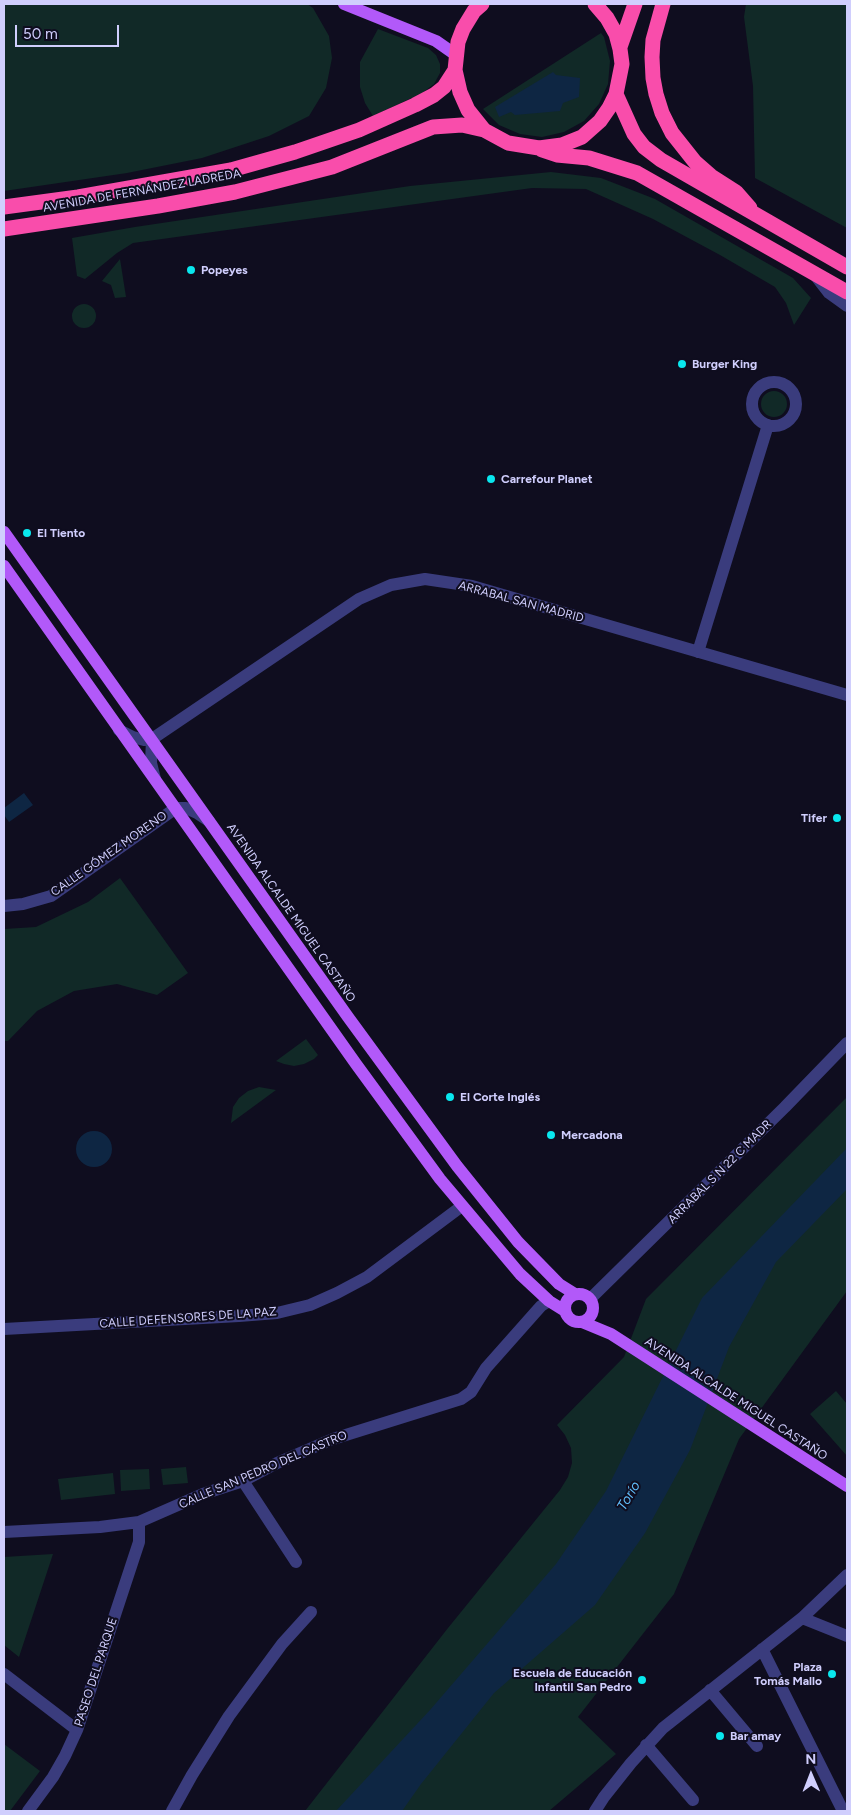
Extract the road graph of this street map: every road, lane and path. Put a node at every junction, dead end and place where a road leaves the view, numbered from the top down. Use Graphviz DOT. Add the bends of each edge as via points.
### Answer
graph roads {
  1 [pos="344,4"];
  2 [pos="482,4"];
  3 [pos="595,4"];
  4 [pos="635,4"];
  5 [pos="663,4"];
  6 [pos="620,49"];
  7 [pos="455,62"];
  8 [pos="616,94"];
  9 [pos="484,130"];
  10 [pos="539,148"];
  11 [pos="4,207"];
  12 [pos="760,218"];
  13 [pos="4,229"];
  14 [pos="847,267"];
  15 [pos="812,271"];
  16 [pos="847,292"];
  17 [pos="847,306"];
  18 [pos="768,425"];
  19 [pos="4,532"];
  20 [pos="4,566"];
  21 [pos="698,652"];
  22 [pos="847,696"];
  23 [pos="120,730"];
  24 [pos="152,739"];
  25 [pos="155,779"];
  26 [pos="176,808"];
  27 [pos="211,823"];
  28 [pos="4,906"];
  29 [pos="847,1043"];
  30 [pos="462,1206"];
  31 [pos="575,1294"];
  32 [pos="549,1301"];
  33 [pos="592,1304"];
  34 [pos="565,1311"];
  35 [pos="582,1322"];
  36 [pos="4,1329"];
  37 [pos="611,1334"];
  38 [pos="243,1480"];
  39 [pos="847,1486"];
  40 [pos="140,1522"];
  41 [pos="4,1532"];
  42 [pos="296,1562"];
  43 [pos="847,1575"];
  44 [pos="311,1612"];
  45 [pos="802,1618"];
  46 [pos="847,1636"];
  47 [pos="762,1649"];
  48 [pos="4,1674"];
  49 [pos="710,1690"];
  50 [pos="77,1730"];
  51 [pos="646,1745"];
  52 [pos="757,1746"];
  53 [pos="693,1800"];
  54 [pos="28,1811"];
  55 [pos="172,1811"];
  56 [pos="595,1811"];
  57 [pos="843,1811"];
  1 -- 7 [label="main road" via="436,41"];
  2 -- 7 [label="highway" via="463,29"];
  3 -- 6 [label="highway" via="616,34"];
  4 -- 6 [label="highway"];
  5 -- 12 [label="highway" via="654,32 652,58 654,86 662,113 672,133 695,162 736,192"];
  6 -- 8 [label="highway" via="622,64"];
  7 -- 9 [label="highway" via="460,92 468,110"];
  7 -- 11 [label="highway, AVENIDA DE FERNÁNDEZ LADREDA" via="444,87 434,95 359,130 295,152 231,170"];
  8 -- 10 [label="highway" via="600,121 582,136 562,145"];
  8 -- 12 [label="highway" via="634,134 644,147"];
  9 -- 10 [label="highway" via="508,143"];
  9 -- 13 [label="highway, AVENIDA DE FERNÁNDEZ LADREDA" via="462,125 433,127 332,167 235,192"];
  10 -- 15 [label="highway" via="557,155 589,158 637,173"];
  12 -- 14 [label="highway"];
  15 -- 16 [label="highway"];
  15 -- 17 [label="street" via="829,293"];
  18 -- 21 [label="street"];
  19 -- 24 [label="main road, AVENIDA ALCALDE MIGUEL CASTAÑO"];
  20 -- 23 [label="main road"];
  21 -- 22 [label="street, ARRABAL SAN MADRID"];
  21 -- 24 [label="street, ARRABAL SAN MADRID" via="472,586 424,579 391,585 359,599"];
  23 -- 24 [label="street" via="133,737"];
  23 -- 25 [label="main road"];
  24 -- 25 [label="street" via="151,763"];
  24 -- 27 [label="main road, AVENIDA ALCALDE MIGUEL CASTAÑO"];
  25 -- 26 [label="main road"];
  26 -- 27 [label="street, CALLE GÓMEZ MORENO" via="186,808"];
  26 -- 28 [label="street, CALLE GÓMEZ MORENO" via="51,896"];
  26 -- 30 [label="main road" via="356,1064"];
  27 -- 31 [label="main road, AVENIDA ALCALDE MIGUEL CASTAÑO" via="462,1172 518,1242 559,1284"];
  29 -- 33 [label="street, ARRABAL S N 22 C MADR" via="607,1284"];
  30 -- 32 [label="main road" via="520,1274"];
  30 -- 36 [label="street, CALLE DEFENSORES DE LA PAZ" via="367,1277 310,1306 239,1316"];
  31 -- 33 [label="main road" via="584,1294"];
  31 -- 34 [label="main road" via="568,1298"];
  32 -- 34 [label="main road"];
  32 -- 38 [label="street, CALLE SAN PEDRO DEL CASTRO" via="486,1368 471,1392 461,1399 333,1439"];
  33 -- 35 [label="main road" via="589,1318"];
  33 -- 37 [label="main road, AVENIDA ALCALDE MIGUEL CASTAÑO" via="601,1323"];
  34 -- 35 [label="main road" via="573,1321"];
  35 -- 37 [label="main road, AVENIDA ALCALDE MIGUEL CASTAÑO"];
  37 -- 39 [label="main road, AVENIDA ALCALDE MIGUEL CASTAÑO"];
  38 -- 40 [label="street, CALLE SAN PEDRO DEL CASTRO"];
  38 -- 42 [label="street"];
  40 -- 41 [label="street, CALLE SAN PEDRO DEL CASTRO" via="100,1528"];
  40 -- 50 [label="street, PASEO DEL PARQUE" via="139,1542"];
  43 -- 45 [label="street"];
  44 -- 55 [label="street" via="282,1644 229,1716"];
  45 -- 46 [label="street"];
  45 -- 47 [label="street"];
  47 -- 49 [label="street"];
  47 -- 57 [label="street"];
  48 -- 50 [label="street"];
  49 -- 51 [label="street"];
  49 -- 52 [label="street"];
  50 -- 54 [label="street, PASEO DEL PARQUE" via="53,1777"];
  51 -- 53 [label="street"];
  51 -- 56 [label="street"];
}
